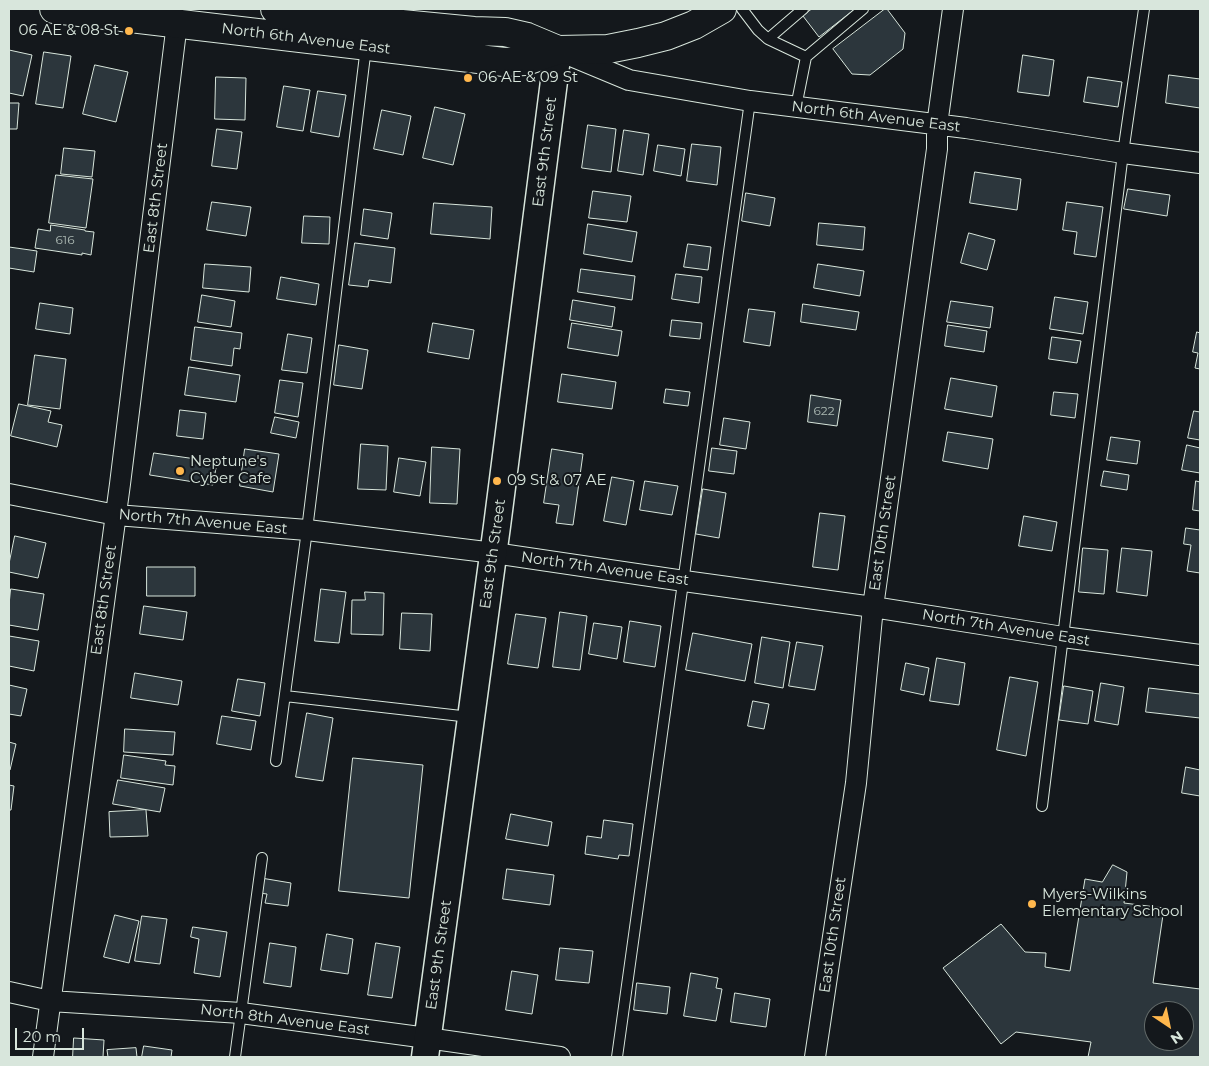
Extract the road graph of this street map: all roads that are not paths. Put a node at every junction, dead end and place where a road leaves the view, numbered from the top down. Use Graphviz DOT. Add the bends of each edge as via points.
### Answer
graph roads {
  1 [pos="54,9"];
  2 [pos="275,9"];
  3 [pos="722,9"];
  4 [pos="742,9"];
  5 [pos="802,9"];
  6 [pos="863,9"];
  7 [pos="952,9"];
  8 [pos="1144,9"];
  9 [pos="177,23"];
  10 [pos="370,25"];
  11 [pos="768,39"];
  12 [pos="558,50"];
  13 [pos="806,57"];
  14 [pos="750,101"];
  15 [pos="796,107"];
  16 [pos="937,125"];
  17 [pos="1123,153"];
  18 [pos="1200,163"];
  19 [pos="9,494"];
  20 [pos="116,515"];
  21 [pos="307,530"];
  22 [pos="494,553"];
  23 [pos="684,581"];
  24 [pos="873,607"];
  25 [pos="1063,637"];
  26 [pos="1200,655"];
  27 [pos="285,696"];
  28 [pos="471,717"];
  29 [pos="276,761"];
  30 [pos="1042,806"];
  31 [pos="262,858"];
  32 [pos="9,992"];
  33 [pos="50,1001"];
  34 [pos="241,1013"];
  35 [pos="426,1047"];
  36 [pos="42,1057"];
  37 [pos="235,1057"];
  38 [pos="560,1057"];
  39 [pos="617,1057"];
  40 [pos="815,1057"];
  1 -- 9 [label="main road, North 6th Avenue East"];
  2 -- 10 [label="main road, North 6th Avenue East"];
  3 -- 12 [label="main road" via="666,36 638,44 608,49"];
  4 -- 11 [label="lane"];
  5 -- 11 [label="lane"];
  6 -- 13 [label="lane"];
  7 -- 16 [label="street, East 10th Street"];
  8 -- 17 [label="lane"];
  9 -- 10 [label="main road, North 6th Avenue East"];
  9 -- 20 [label="street, East 8th Street"];
  10 -- 12 [label="main road, North 6th Avenue East" via="505,32"];
  10 -- 21 [label="lane"];
  11 -- 13 [label="lane"];
  12 -- 14 [label="street, North 6th Avenue East" via="629,80"];
  12 -- 22 [label="street, East 9th Street"];
  13 -- 15 [label="lane"];
  14 -- 15 [label="street, North 6th Avenue East"];
  14 -- 23 [label="lane"];
  15 -- 16 [label="street, North 6th Avenue East"];
  16 -- 17 [label="street, North 6th Avenue East"];
  16 -- 24 [label="street, East 10th Street" via="936,158"];
  17 -- 18 [label="street, North 6th Avenue East"];
  17 -- 25 [label="lane"];
  19 -- 20 [label="street, North 7th Avenue East"];
  20 -- 21 [label="street, North 7th Avenue East"];
  20 -- 33 [label="street, East 8th Street"];
  21 -- 22 [label="street, North 7th Avenue East"];
  21 -- 27 [label="lane"];
  22 -- 23 [label="street, North 7th Avenue East"];
  22 -- 28 [label="street, East 9th Street"];
  23 -- 24 [label="street, North 7th Avenue East"];
  23 -- 39 [label="lane"];
  24 -- 25 [label="street, North 7th Avenue East"];
  24 -- 40 [label="street, East 10th Street" via="856,783"];
  25 -- 26 [label="street, North 7th Avenue East"];
  25 -- 30 [label="lane"];
  27 -- 28 [label="lane"];
  27 -- 29 [label="lane"];
  28 -- 35 [label="street, East 9th Street"];
  31 -- 34 [label="lane"];
  32 -- 33 [label="street, North 8th Avenue East"];
  33 -- 34 [label="street, North 8th Avenue East"];
  33 -- 36 [label="street, East 8th Street"];
  34 -- 35 [label="street, North 8th Avenue East"];
  34 -- 37 [label="lane"];
  35 -- 38 [label="street, North 8th Avenue East"];
}
